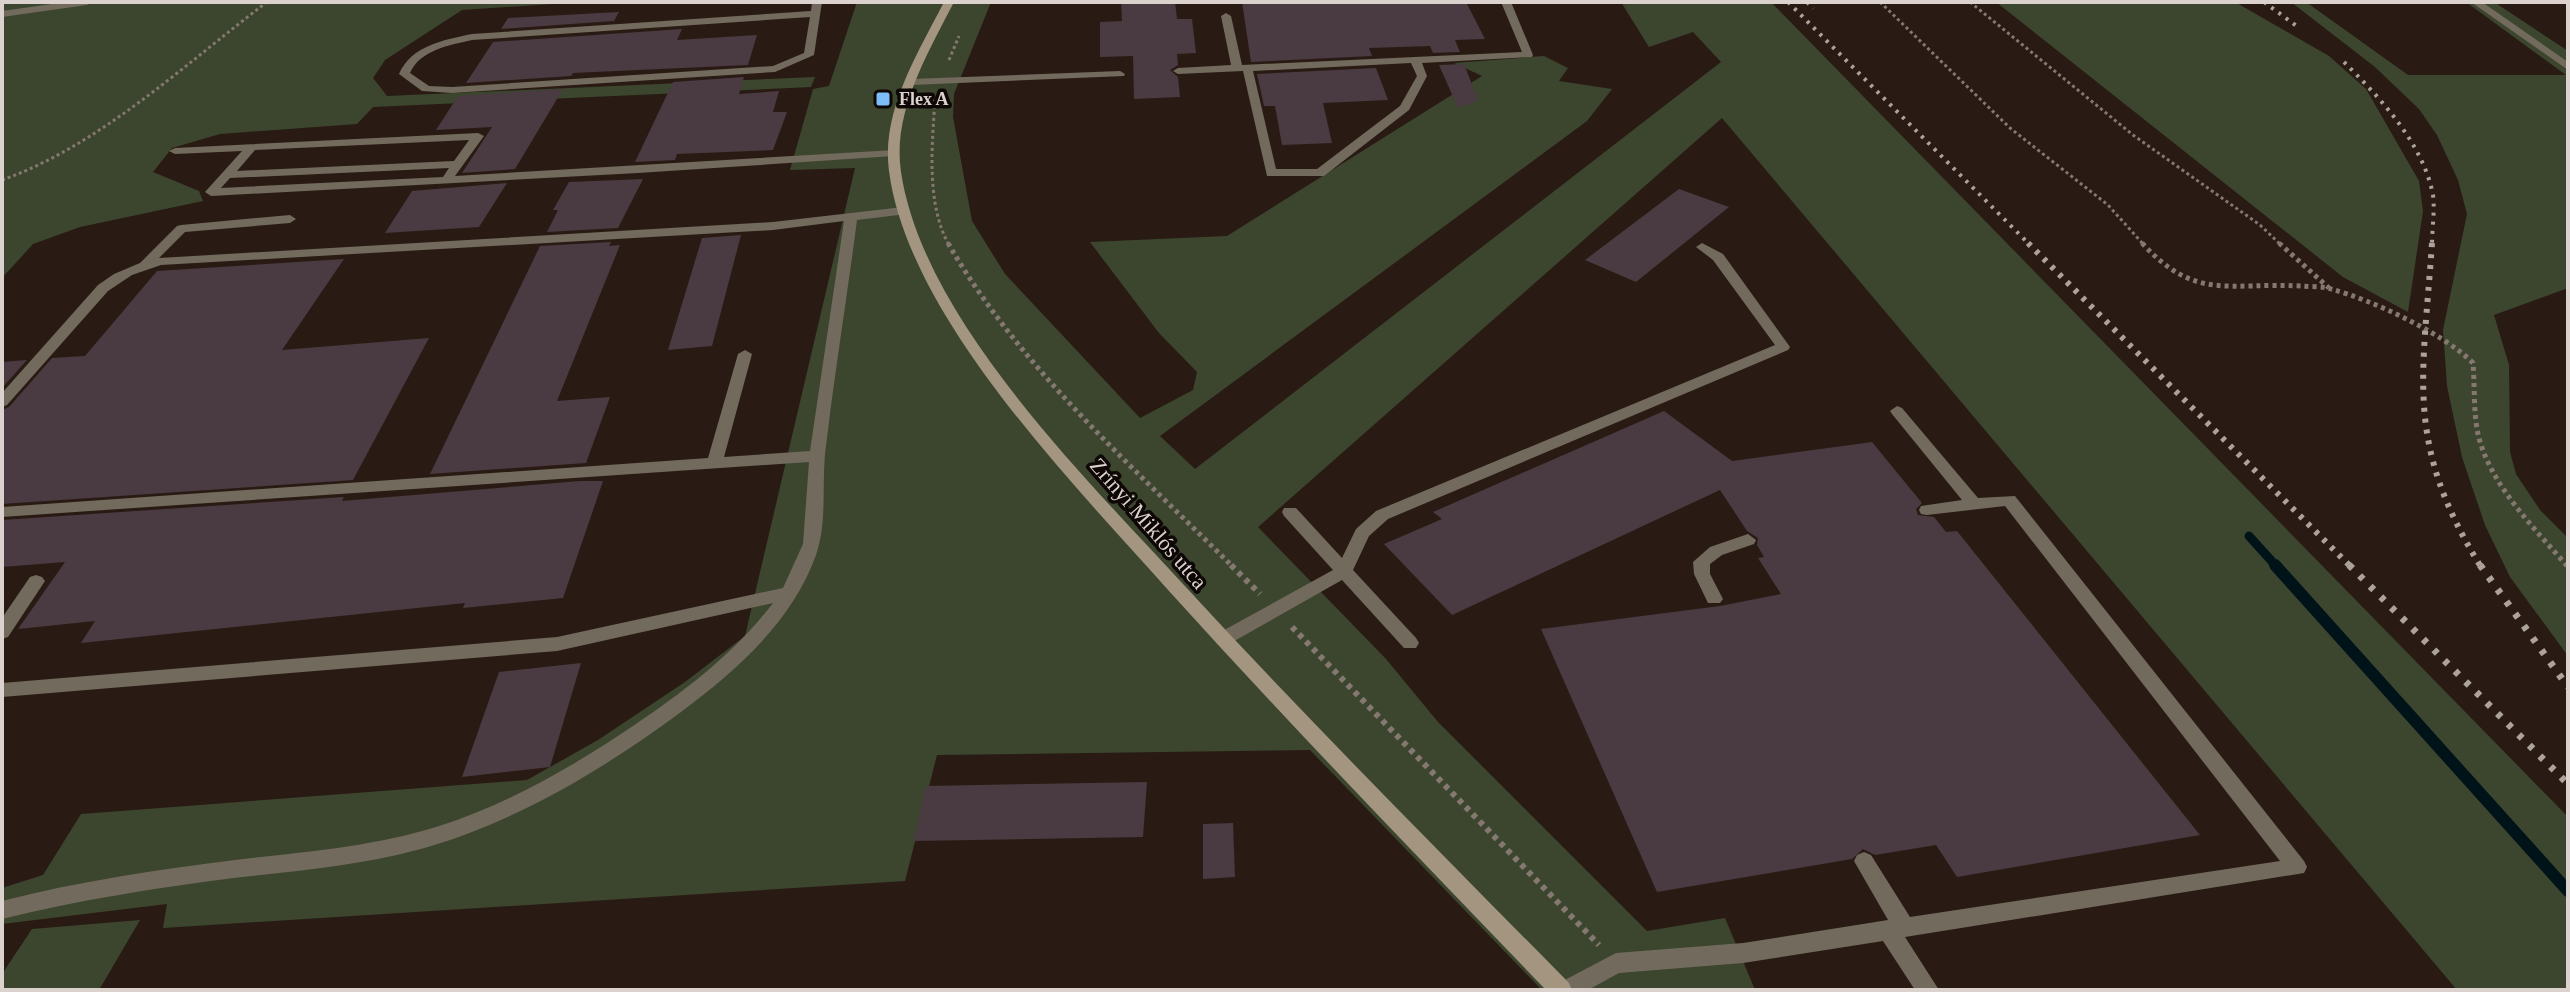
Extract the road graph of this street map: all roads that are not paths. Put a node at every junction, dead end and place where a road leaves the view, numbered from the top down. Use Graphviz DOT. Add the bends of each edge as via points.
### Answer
graph roads {
  1 [pos="87,2"];
  2 [pos="949,2"];
  3 [pos="1506,2"];
  4 [pos="2476,2"];
  5 [pos="816,8"];
  6 [pos="2,14"];
  7 [pos="1226,16"];
  8 [pos="1415,60"];
  9 [pos="2568,67"];
  10 [pos="1242,68"];
  11 [pos="1178,71"];
  12 [pos="1120,74"];
  13 [pos="911,82"];
  14 [pos="252,147"];
  15 [pos="175,151"];
  16 [pos="894,153"];
  17 [pos="458,164"];
  18 [pos="226,175"];
  19 [pos="447,179"];
  20 [pos="903,211"];
  21 [pos="290,219"];
  22 [pos="851,219"];
  23 [pos="1702,247"];
  24 [pos="145,264"];
  25 [pos="745,354"];
  26 [pos="2,402"];
  27 [pos="1897,411"];
  28 [pos="817,456"];
  29 [pos="714,464"];
  30 [pos="1974,504"];
  31 [pos="1927,510"];
  32 [pos="2,512"];
  33 [pos="1290,512"];
  34 [pos="1748,540"];
  35 [pos="1344,571"];
  36 [pos="36,581"];
  37 [pos="789,593"];
  38 [pos="1714,599"];
  39 [pos="2,632"];
  40 [pos="1223,639"];
  41 [pos="1410,643"];
  42 [pos="2,690"];
  43 [pos="1864,861"];
  44 [pos="2,910"];
  45 [pos="1896,929"];
  46 [pos="1564,990"];
  47 [pos="1928,990"];
  1 -- 6 [label="street"];
  2 -- 13 [label="main road, Zrínyi Miklós utca"];
  3 -- 8 [label="street" via="1528,55"];
  4 -- 9 [label="street"];
  5 -- 5 [label="street" via="809,55 775,69 452,90 426,89 404,74 407,64 428,50 472,37"];
  7 -- 10 [label="street"];
  8 -- 10 [label="street"];
  8 -- 10 [label="street" via="1422,76 1405,108 1320,173 1271,173"];
  10 -- 11 [label="street"];
  12 -- 13 [label="street"];
  13 -- 16 [label="main road, Zrínyi Miklós utca" via="895,131"];
  14 -- 15 [label="street"];
  14 -- 17 [label="street" via="478,136"];
  14 -- 18 [label="street"];
  16 -- 19 [label="street"];
  16 -- 20 [label="main road, Zrínyi Miklós utca"];
  17 -- 18 [label="street"];
  17 -- 19 [label="street"];
  18 -- 19 [label="street" via="211,192"];
  20 -- 22 [label="street"];
  20 -- 40 [label="main road, Zrínyi Miklós utca" via="931,280 991,369 1111,515"];
  21 -- 24 [label="street" via="181,229"];
  22 -- 24 [label="street"];
  22 -- 28 [label="street"];
  23 -- 35 [label="street" via="1718,257 1783,347 1382,515 1362,533"];
  24 -- 26 [label="street" via="103,288"];
  25 -- 29 [label="street"];
  27 -- 30 [label="street"];
  28 -- 29 [label="street"];
  28 -- 37 [label="street" via="808,555"];
  29 -- 32 [label="street"];
  30 -- 31 [label="street"];
  30 -- 45 [label="street" via="2009,500 2297,867"];
  33 -- 35 [label="street"];
  34 -- 38 [label="street" via="1701,562"];
  35 -- 40 [label="street"];
  35 -- 41 [label="street"];
  36 -- 39 [label="street"];
  37 -- 42 [label="street" via="557,644"];
  37 -- 44 [label="street" via="762,632 713,680 623,743 506,808 438,835 362,853 143,881"];
  40 -- 46 [label="main road, Zrínyi Miklós utca"];
  43 -- 45 [label="street"];
  45 -- 46 [label="street" via="1743,953 1616,963"];
  45 -- 47 [label="street"];
}
